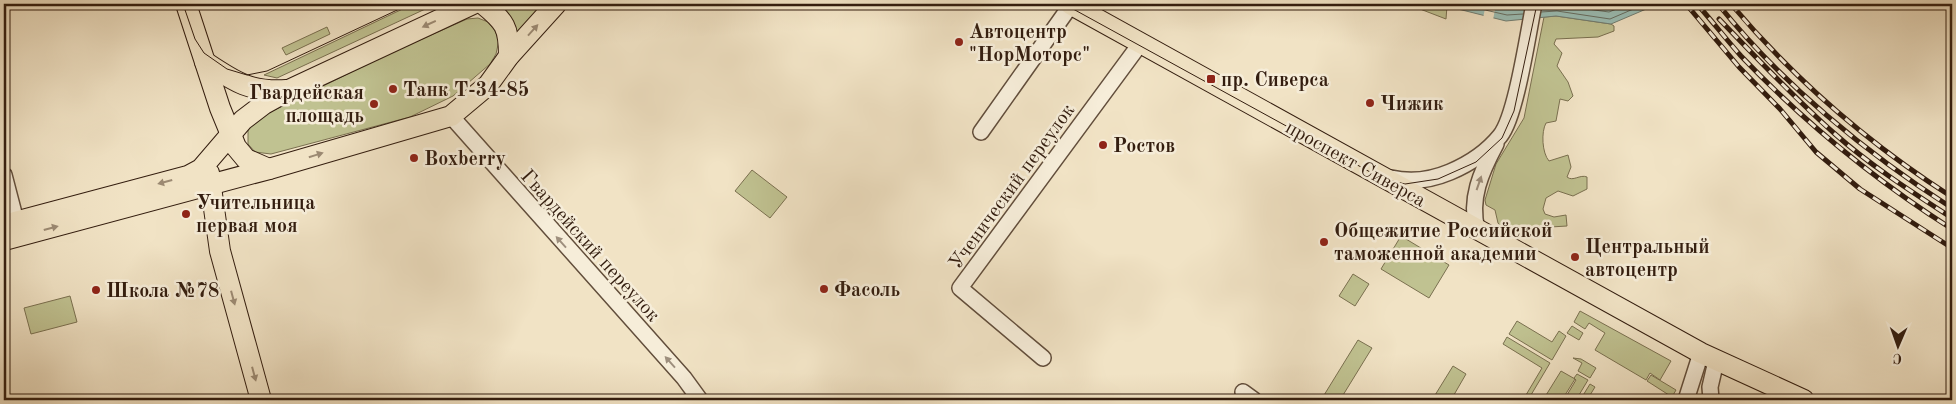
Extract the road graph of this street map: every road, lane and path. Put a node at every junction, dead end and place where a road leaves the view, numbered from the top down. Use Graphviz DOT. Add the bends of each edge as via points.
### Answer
graph roads {
  1 [pos="186,4"];
  2 [pos="473,4"];
  3 [pos="483,4"];
  4 [pos="556,4"];
  5 [pos="1070,4"];
  6 [pos="1534,4"];
  7 [pos="1140,44"];
  8 [pos="509,56"];
  9 [pos="205,62"];
  10 [pos="288,90"];
  11 [pos="451,116"];
  12 [pos="981,132"];
  13 [pos="230,134"];
  14 [pos="1500,136"];
  15 [pos="208,162"];
  16 [pos="269,169"];
  17 [pos="4,175"];
  18 [pos="1382,176"];
  19 [pos="1438,177"];
  20 [pos="210,186"];
  21 [pos="1436,207"];
  22 [pos="10,223"];
  23 [pos="1477,230"];
  24 [pos="4,240"];
  25 [pos="1708,357"];
  26 [pos="1042,358"];
  27 [pos="261,400"];
  28 [pos="700,400"];
  29 [pos="1686,400"];
  30 [pos="1711,400"];
  31 [pos="1804,400"];
  1 -- 9 [label="main road"];
  2 -- 10 [label="main road, one-way"];
  3 -- 8 [label="main road" via="500,17 509,35"];
  8 -- 4 [label="main road, one-way"];
  5 -- 7 [label="main road, проспект Сиверса"];
  5 -- 12 [label="street"];
  6 -- 14 [label="street" via="1512,110"];
  7 -- 18 [label="main road, проспект Сиверса"];
  7 -- 26 [label="street, Ученический переулок" via="960,288"];
  8 -- 11 [label="main road" via="488,85"];
  9 -- 10 [label="main road" via="238,84 263,90"];
  9 -- 13 [label="main road"];
  10 -- 13 [label="main road" via="264,104"];
  16 -- 11 [label="main road, one-way"];
  28 -- 11 [label="street, Гвардейский переулок, one-way"];
  13 -- 15 [label="main road"];
  13 -- 16 [label="main road" via="242,156"];
  14 -- 19 [label="street" via="1474,160"];
  23 -- 14 [label="street, one-way" via="1472,214 1475,194"];
  15 -- 20 [label="main road"];
  15 -- 22 [label="main road, one-way" via="188,176"];
  16 -- 20 [label="main road"];
  17 -- 22 [label="street"];
  18 -- 19 [label="street" via="1405,182"];
  18 -- 21 [label="main road, проспект Сиверса"];
  19 -- 21 [label="street" via="1433,192"];
  24 -- 20 [label="main road, one-way"];
  20 -- 27 [label="main road, one-way" via="220,251"];
  21 -- 23 [label="main road, проспект Сиверса"];
  23 -- 25 [label="main road, проспект Сиверса"];
  25 -- 29 [label="street"];
  25 -- 30 [label="street"];
  25 -- 31 [label="main road, проспект Сиверса"];
}
